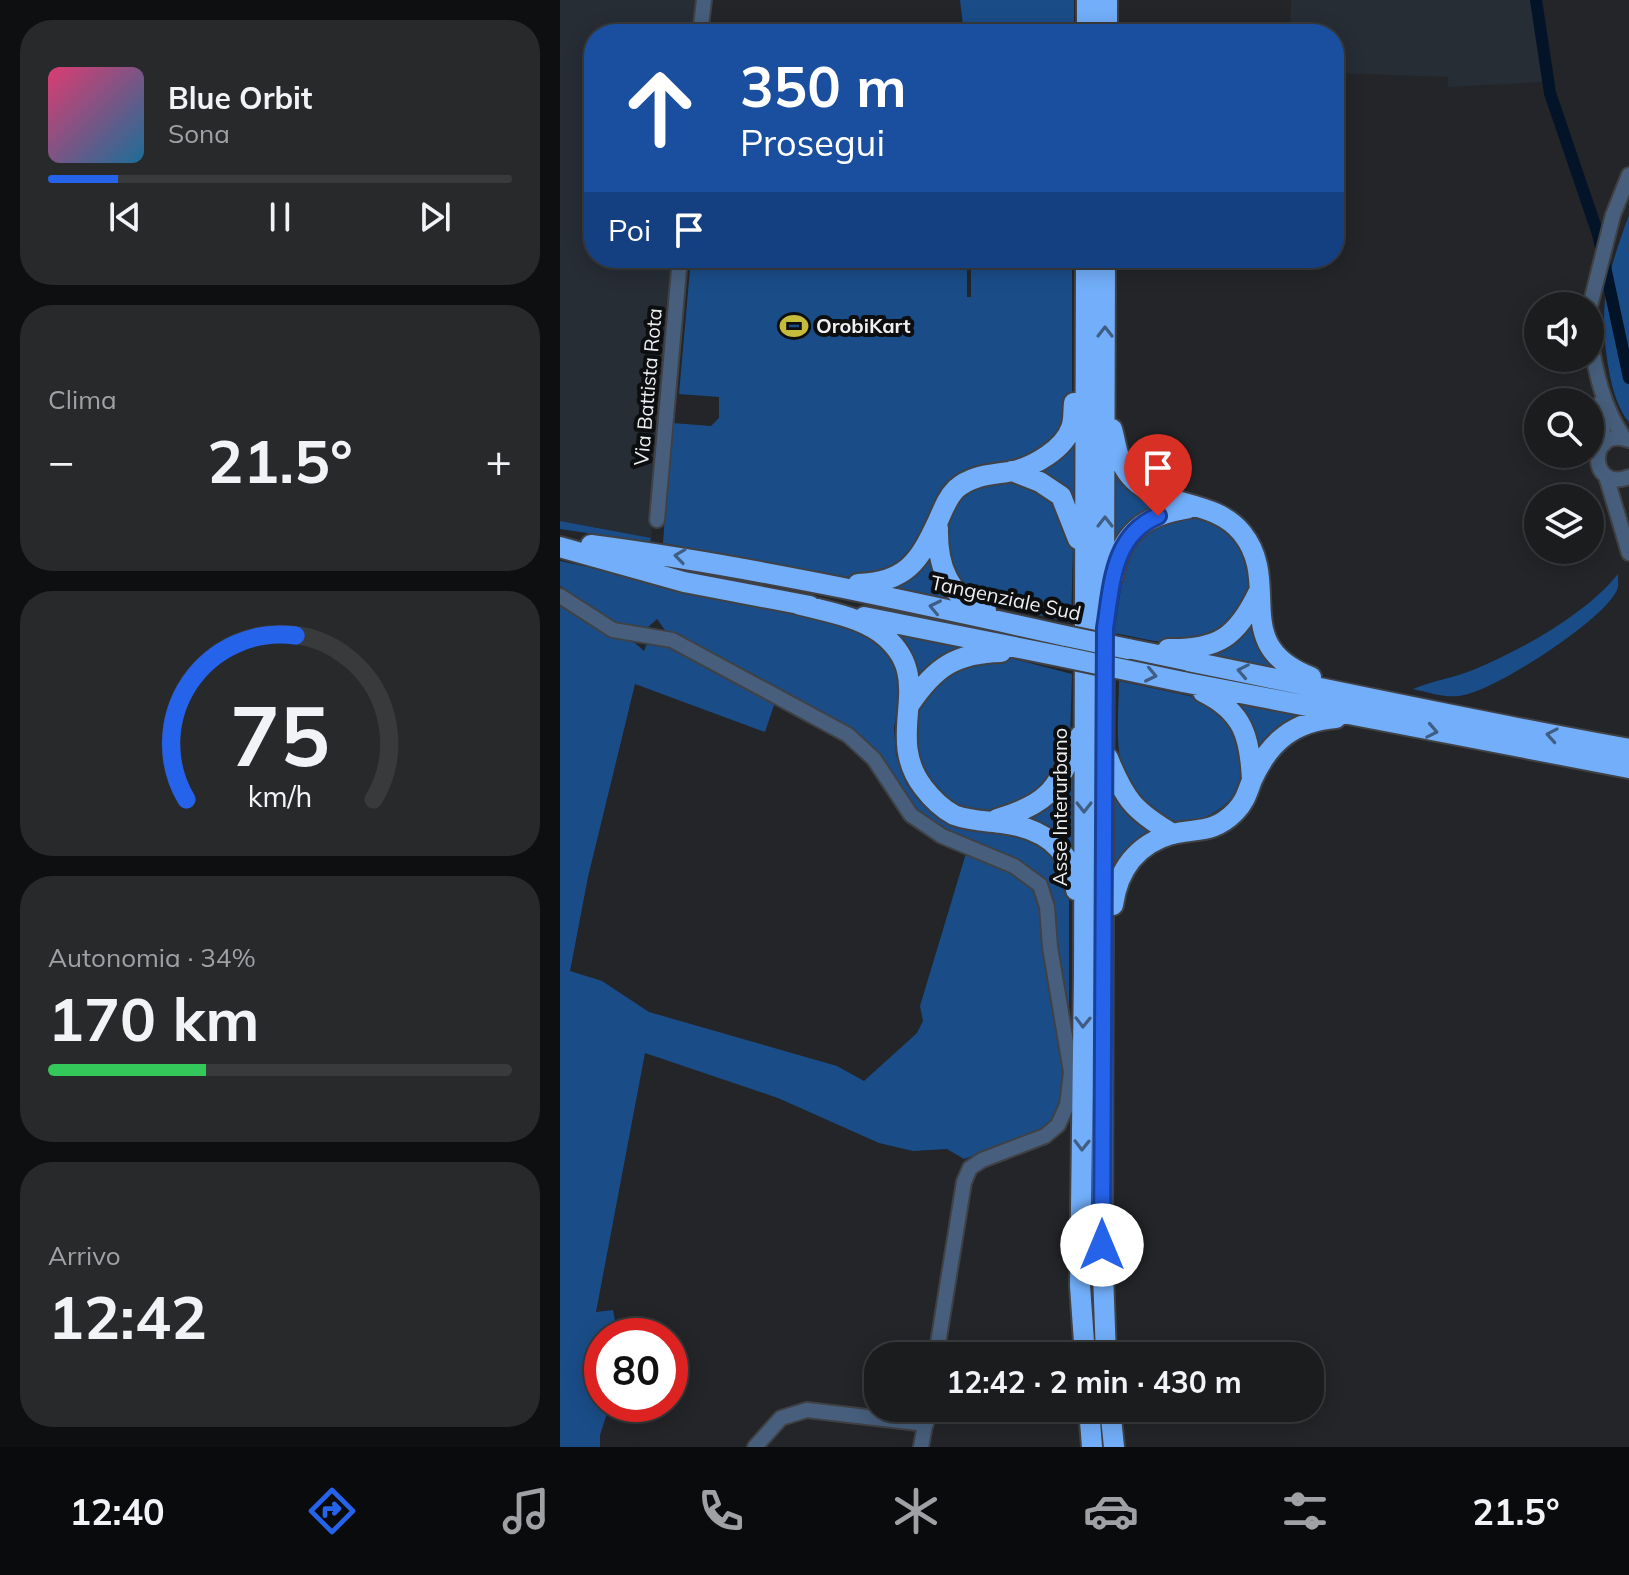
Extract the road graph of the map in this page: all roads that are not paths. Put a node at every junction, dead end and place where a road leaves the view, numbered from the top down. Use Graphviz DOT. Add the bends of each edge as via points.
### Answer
graph roads {
  1 [pos="704,0"];
  2 [pos="1087,0"];
  3 [pos="1107,0"];
  4 [pos="701,24"];
  5 [pos="1087,24"];
  6 [pos="1107,24"];
  7 [pos="1629,175"];
  8 [pos="679,268"];
  9 [pos="1086,268"];
  10 [pos="1105,268"];
  11 [pos="1593,292"];
  12 [pos="1084,391"];
  13 [pos="1604,400"];
  14 [pos="1105,405"];
  15 [pos="1627,439"];
  16 [pos="1604,444"];
  17 [pos="1602,468"];
  18 [pos="1012,471"];
  19 [pos="1606,476"];
  20 [pos="1628,478"];
  21 [pos="1197,507"];
  22 [pos="1617,513"];
  23 [pos="657,520"];
  24 [pos="938,520"];
  25 [pos="560,540"];
  26 [pos="560,547"];
  27 [pos="1084,550"];
  28 [pos="1629,553"];
  29 [pos="831,584"];
  30 [pos="1259,590"];
  31 [pos="560,596"];
  32 [pos="798,604"];
  33 [pos="1105,628"];
  34 [pos="1066,636"];
  35 [pos="1128,649"];
  36 [pos="1064,657"];
  37 [pos="1183,682"];
  38 [pos="1352,693"];
  39 [pos="910,704"];
  40 [pos="1360,716"];
  41 [pos="1083,729"];
  42 [pos="1104,748"];
  43 [pos="1629,749"];
  44 [pos="1629,768"];
  45 [pos="1252,780"];
  46 [pos="989,822"];
  47 [pos="1173,834"];
  48 [pos="1093,975"];
  49 [pos="938,1342"];
  50 [pos="1084,1342"];
  51 [pos="1105,1342"];
  52 [pos="1090,1422"];
  53 [pos="1111,1422"];
  54 [pos="926,1424"];
  55 [pos="755,1447"];
  56 [pos="921,1447"];
  57 [pos="1092,1447"];
  58 [pos="1114,1447"];
  1 -- 4 [label="street"];
  2 -- 5 [label="highway"];
  3 -- 6 [label="highway"];
  7 -- 11 [label="street"];
  8 -- 23 [label="street, Via Battista Rota"];
  9 -- 12 [label="highway, Asse Interurbano"];
  14 -- 10 [label="highway, Asse Interurbano, one-way"];
  12 -- 18 [label="highway" via="1074,403 1064,439 1042,458"];
  12 -- 27 [label="highway, Asse Interurbano"];
  13 -- 15 [label="street"];
  14 -- 21 [label="highway" via="1120,461 1138,486 1162,499"];
  33 -- 14 [label="highway, Asse Interurbano, one-way"];
  15 -- 16 [label="street"];
  17 -- 19 [label="street"];
  18 -- 24 [label="highway" via="966,482 948,498"];
  18 -- 27 [label="highway" via="1061,496"];
  19 -- 20 [label="street"];
  19 -- 22 [label="street"];
  20 -- 22 [label="street"];
  21 -- 30 [label="highway" via="1217,513 1240,530 1254,551"];
  21 -- 33 [label="highway" via="1150,519 1127,540 1116,562"];
  22 -- 28 [label="street"];
  24 -- 29 [label="highway" via="919,558 901,574 878,583"];
  24 -- 34 [label="highway" via="942,570 959,595 981,609"];
  29 -- 25 [label="highway, Tangenziale Sud, one-way"];
  26 -- 32 [label="highway" via="684,582"];
  27 -- 41 [label="highway, Asse Interurbano"];
  34 -- 29 [label="highway, Tangenziale Sud, one-way"];
  30 -- 35 [label="highway" via="1248,613 1223,641 1176,650"];
  30 -- 38 [label="highway" via="1262,633 1276,655 1295,671"];
  31 -- 49 [label="street" via="613,630 672,640 848,735 874,759 911,815 942,836 1014,866 1040,885 1071,1072 1067,1105 1058,1125 1045,1136 970,1168"];
  32 -- 36 [label="highway"];
  32 -- 39 [label="highway" via="881,633 906,664"];
  33 -- 42 [label="highway, Asse Interurbano"];
  34 -- 35 [label="highway, Tangenziale Sud, bridge"];
  38 -- 35 [label="highway, Tangenziale Sud, one-way"];
  36 -- 37 [label="highway, one-way, bridge"];
  36 -- 39 [label="highway" via="997,652 958,658 927,680"];
  37 -- 40 [label="highway"];
  37 -- 45 [label="highway" via="1233,713 1250,748"];
  43 -- 38 [label="highway, Tangenziale Sud, one-way"];
  39 -- 46 [label="highway" via="905,740 912,773 945,810"];
  40 -- 44 [label="highway, one-way"];
  40 -- 45 [label="highway" via="1313,719 1291,730 1272,745"];
  41 -- 46 [label="highway" via="1050,792 1020,812"];
  41 -- 48 [label="highway, Asse Interurbano, one-way"];
  42 -- 47 [label="highway" via="1123,792 1142,815"];
  42 -- 48 [label="highway, Asse Interurbano"];
  45 -- 47 [label="highway" via="1247,798 1234,814 1206,829"];
  46 -- 48 [label="highway" via="1045,835 1069,862"];
  47 -- 48 [label="highway" via="1143,849 1122,870"];
  48 -- 50 [label="highway, Asse Interurbano, one-way" via="1080,1286"];
  48 -- 51 [label="highway, Asse Interurbano"];
  52 -- 57 [label="highway"];
  53 -- 58 [label="highway"];
  54 -- 55 [label="street" via="807,1410 781,1418"];
  54 -- 56 [label="street"];
}
